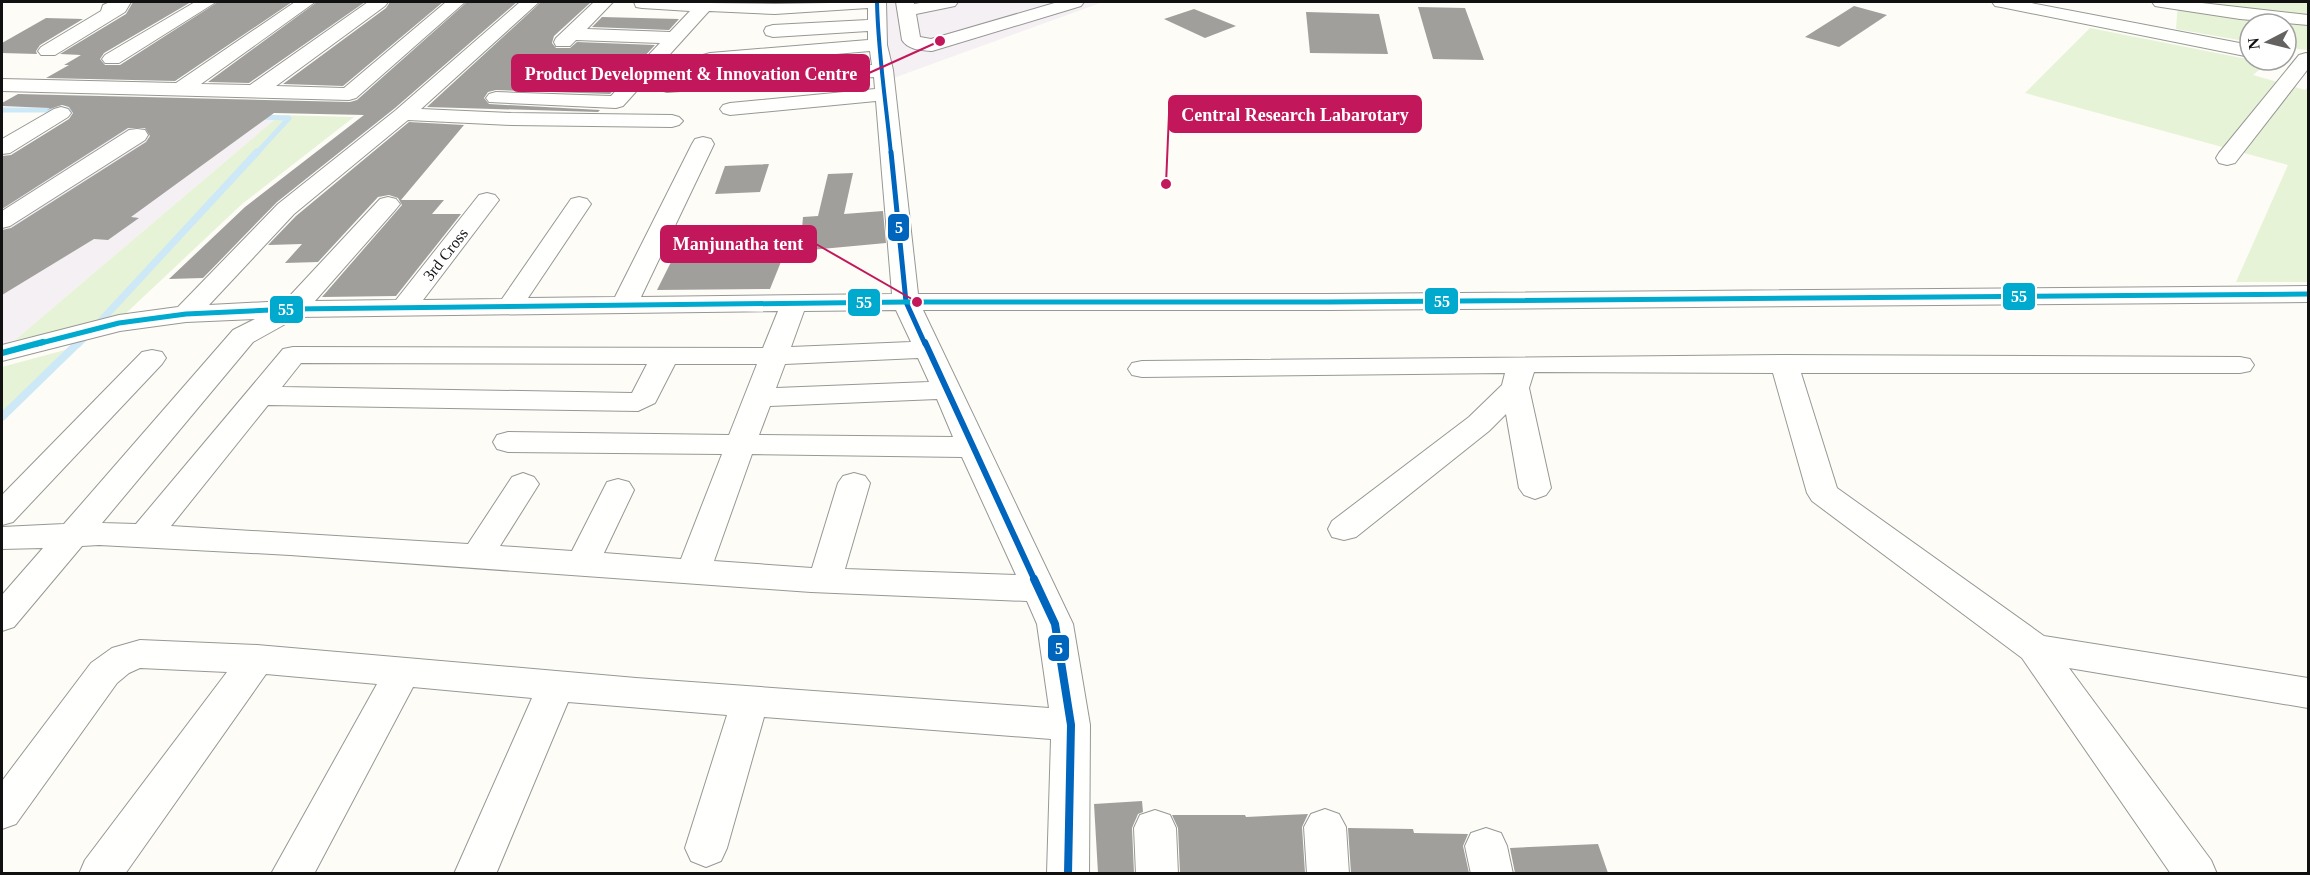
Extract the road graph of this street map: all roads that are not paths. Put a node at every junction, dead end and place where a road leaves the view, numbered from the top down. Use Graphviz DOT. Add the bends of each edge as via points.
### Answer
graph roads {
  1 [pos="122,2"];
  2 [pos="207,2"];
  3 [pos="306,2"];
  4 [pos="379,2"];
  5 [pos="456,2"];
  6 [pos="530,2"];
  7 [pos="604,2"];
  8 [pos="949,2"];
  9 [pos="1075,2"];
  10 [pos="2001,2"];
  11 [pos="2161,2"];
  12 [pos="642,3"];
  13 [pos="706,3"];
  14 [pos="906,6"];
  15 [pos="775,9"];
  16 [pos="2308,20"];
  17 [pos="773,31"];
  18 [pos="571,34"];
  19 [pos="673,38"];
  20 [pos="879,40"];
  21 [pos="2238,49"];
  22 [pos="48,51"];
  23 [pos="770,55"];
  24 [pos="2300,58"];
  25 [pos="112,59"];
  26 [pos="710,59"];
  27 [pos="649,66"];
  28 [pos="771,80"];
  29 [pos="2,85"];
  30 [pos="667,86"];
  31 [pos="178,91"];
  32 [pos="253,93"];
  33 [pos="496,98"];
  34 [pos="771,105"];
  35 [pos="730,109"];
  36 [pos="61,113"];
  37 [pos="403,114"];
  38 [pos="672,121"];
  39 [pos="137,135"];
  40 [pos="703,144"];
  41 [pos="3,146"];
  42 [pos="2227,158"];
  43 [pos="488,200"];
  44 [pos="388,204"];
  45 [pos="579,204"];
  46 [pos="2,221"];
  47 [pos="2308,294"];
  48 [pos="906,302"];
  49 [pos="794,303"];
  50 [pos="624,305"];
  51 [pos="510,306"];
  52 [pos="403,308"];
  53 [pos="293,309"];
  54 [pos="186,314"];
  55 [pos="928,349"];
  56 [pos="2,353"];
  57 [pos="665,356"];
  58 [pos="772,356"];
  59 [pos="152,358"];
  60 [pos="1784,363"];
  61 [pos="2240,365"];
  62 [pos="1142,369"];
  63 [pos="1518,376"];
  64 [pos="947,390"];
  65 [pos="260,396"];
  66 [pos="758,398"];
  67 [pos="508,442"];
  68 [pos="742,445"];
  69 [pos="974,447"];
  70 [pos="854,483"];
  71 [pos="523,484"];
  72 [pos="1535,488"];
  73 [pos="618,490"];
  74 [pos="2,514"];
  75 [pos="1344,529"];
  76 [pos="70,535"];
  77 [pos="145,536"];
  78 [pos="2,538"];
  79 [pos="477,556"];
  80 [pos="583,563"];
  81 [pos="693,572"];
  82 [pos="825,580"];
  83 [pos="1040,589"];
  84 [pos="2,618"];
  85 [pos="2035,648"];
  86 [pos="257,659"];
  87 [pos="403,672"];
  88 [pos="556,686"];
  89 [pos="2308,693"];
  90 [pos="750,702"];
  91 [pos="1071,725"];
  92 [pos="2,812"];
  93 [pos="1155,828"];
  94 [pos="1325,828"];
  95 [pos="706,848"];
  96 [pos="100,873"];
  97 [pos="292,873"];
  98 [pos="475,873"];
  99 [pos="1068,873"];
  100 [pos="1157,873"];
  101 [pos="1328,873"];
  102 [pos="2196,873"];
  1 -- 22 [label="street" via="109,9 119,8"];
  2 -- 25 [label="street"];
  3 -- 31 [label="street"];
  4 -- 32 [label="street"];
  5 -- 32 [label="street" via="349,94"];
  6 -- 37 [label="street"];
  7 -- 18 [label="street"];
  8 -- 14 [label="street"];
  9 -- 14 [label="street" via="932,45 911,40"];
  10 -- 21 [label="street"];
  11 -- 16 [label="street"];
  12 -- 13 [label="street"];
  13 -- 15 [label="street"];
  13 -- 19 [label="street"];
  15 -- 17 [label="street"];
  15 -- 20 [label="street"];
  17 -- 20 [label="street"];
  17 -- 23 [label="street"];
  18 -- 19 [label="street"];
  18 -- 27 [label="street" via="543,63"];
  19 -- 27 [label="street"];
  20 -- 23 [label="street"];
  20 -- 28 [label="street"];
  20 -- 34 [label="street"];
  20 -- 48 [label="street"];
  23 -- 26 [label="street"];
  23 -- 28 [label="street"];
  24 -- 42 [label="street"];
  27 -- 33 [label="street" via="616,102"];
  28 -- 30 [label="street"];
  28 -- 34 [label="street"];
  29 -- 31 [label="street"];
  31 -- 32 [label="street"];
  34 -- 35 [label="street"];
  36 -- 41 [label="street"];
  37 -- 38 [label="street"];
  37 -- 54 [label="street" via="286,209"];
  39 -- 46 [label="street"];
  40 -- 50 [label="street"];
  43 -- 52 [label="street, 3rd Cross"];
  44 -- 53 [label="street"];
  45 -- 51 [label="street"];
  47 -- 48 [label="street"];
  48 -- 49 [label="street"];
  48 -- 55 [label="street"];
  49 -- 50 [label="street"];
  49 -- 58 [label="street"];
  50 -- 51 [label="street"];
  51 -- 52 [label="street"];
  52 -- 53 [label="street"];
  53 -- 54 [label="street"];
  53 -- 76 [label="street" via="243,336"];
  54 -- 56 [label="street" via="119,323"];
  55 -- 58 [label="street"];
  55 -- 64 [label="street"];
  57 -- 58 [label="street"];
  57 -- 65 [label="street" via="293,355"];
  57 -- 65 [label="street" via="645,397 638,402"];
  58 -- 66 [label="street"];
  59 -- 74 [label="street"];
  60 -- 61 [label="street"];
  60 -- 63 [label="street"];
  60 -- 85 [label="street" via="1823,493"];
  62 -- 63 [label="street"];
  63 -- 72 [label="street"];
  63 -- 75 [label="street" via="1479,424"];
  64 -- 66 [label="street"];
  64 -- 69 [label="street"];
  65 -- 77 [label="street"];
  66 -- 68 [label="street"];
  67 -- 68 [label="street"];
  68 -- 69 [label="street"];
  68 -- 81 [label="street"];
  69 -- 83 [label="street"];
  70 -- 82 [label="street"];
  71 -- 79 [label="street"];
  73 -- 80 [label="street"];
  76 -- 77 [label="street"];
  76 -- 78 [label="street"];
  76 -- 84 [label="street"];
  77 -- 79 [label="street"];
  79 -- 80 [label="street"];
  80 -- 81 [label="street"];
  81 -- 82 [label="street"];
  82 -- 83 [label="street"];
  83 -- 91 [label="street" via="1055,624"];
  85 -- 89 [label="street"];
  85 -- 102 [label="street"];
  86 -- 87 [label="street"];
  86 -- 92 [label="street" via="140,654 114,663"];
  86 -- 96 [label="street"];
  87 -- 88 [label="street"];
  87 -- 97 [label="street"];
  88 -- 90 [label="street"];
  88 -- 98 [label="street"];
  90 -- 91 [label="street"];
  90 -- 95 [label="street"];
  91 -- 99 [label="street"];
  93 -- 100 [label="street"];
  94 -- 101 [label="street"];
}
